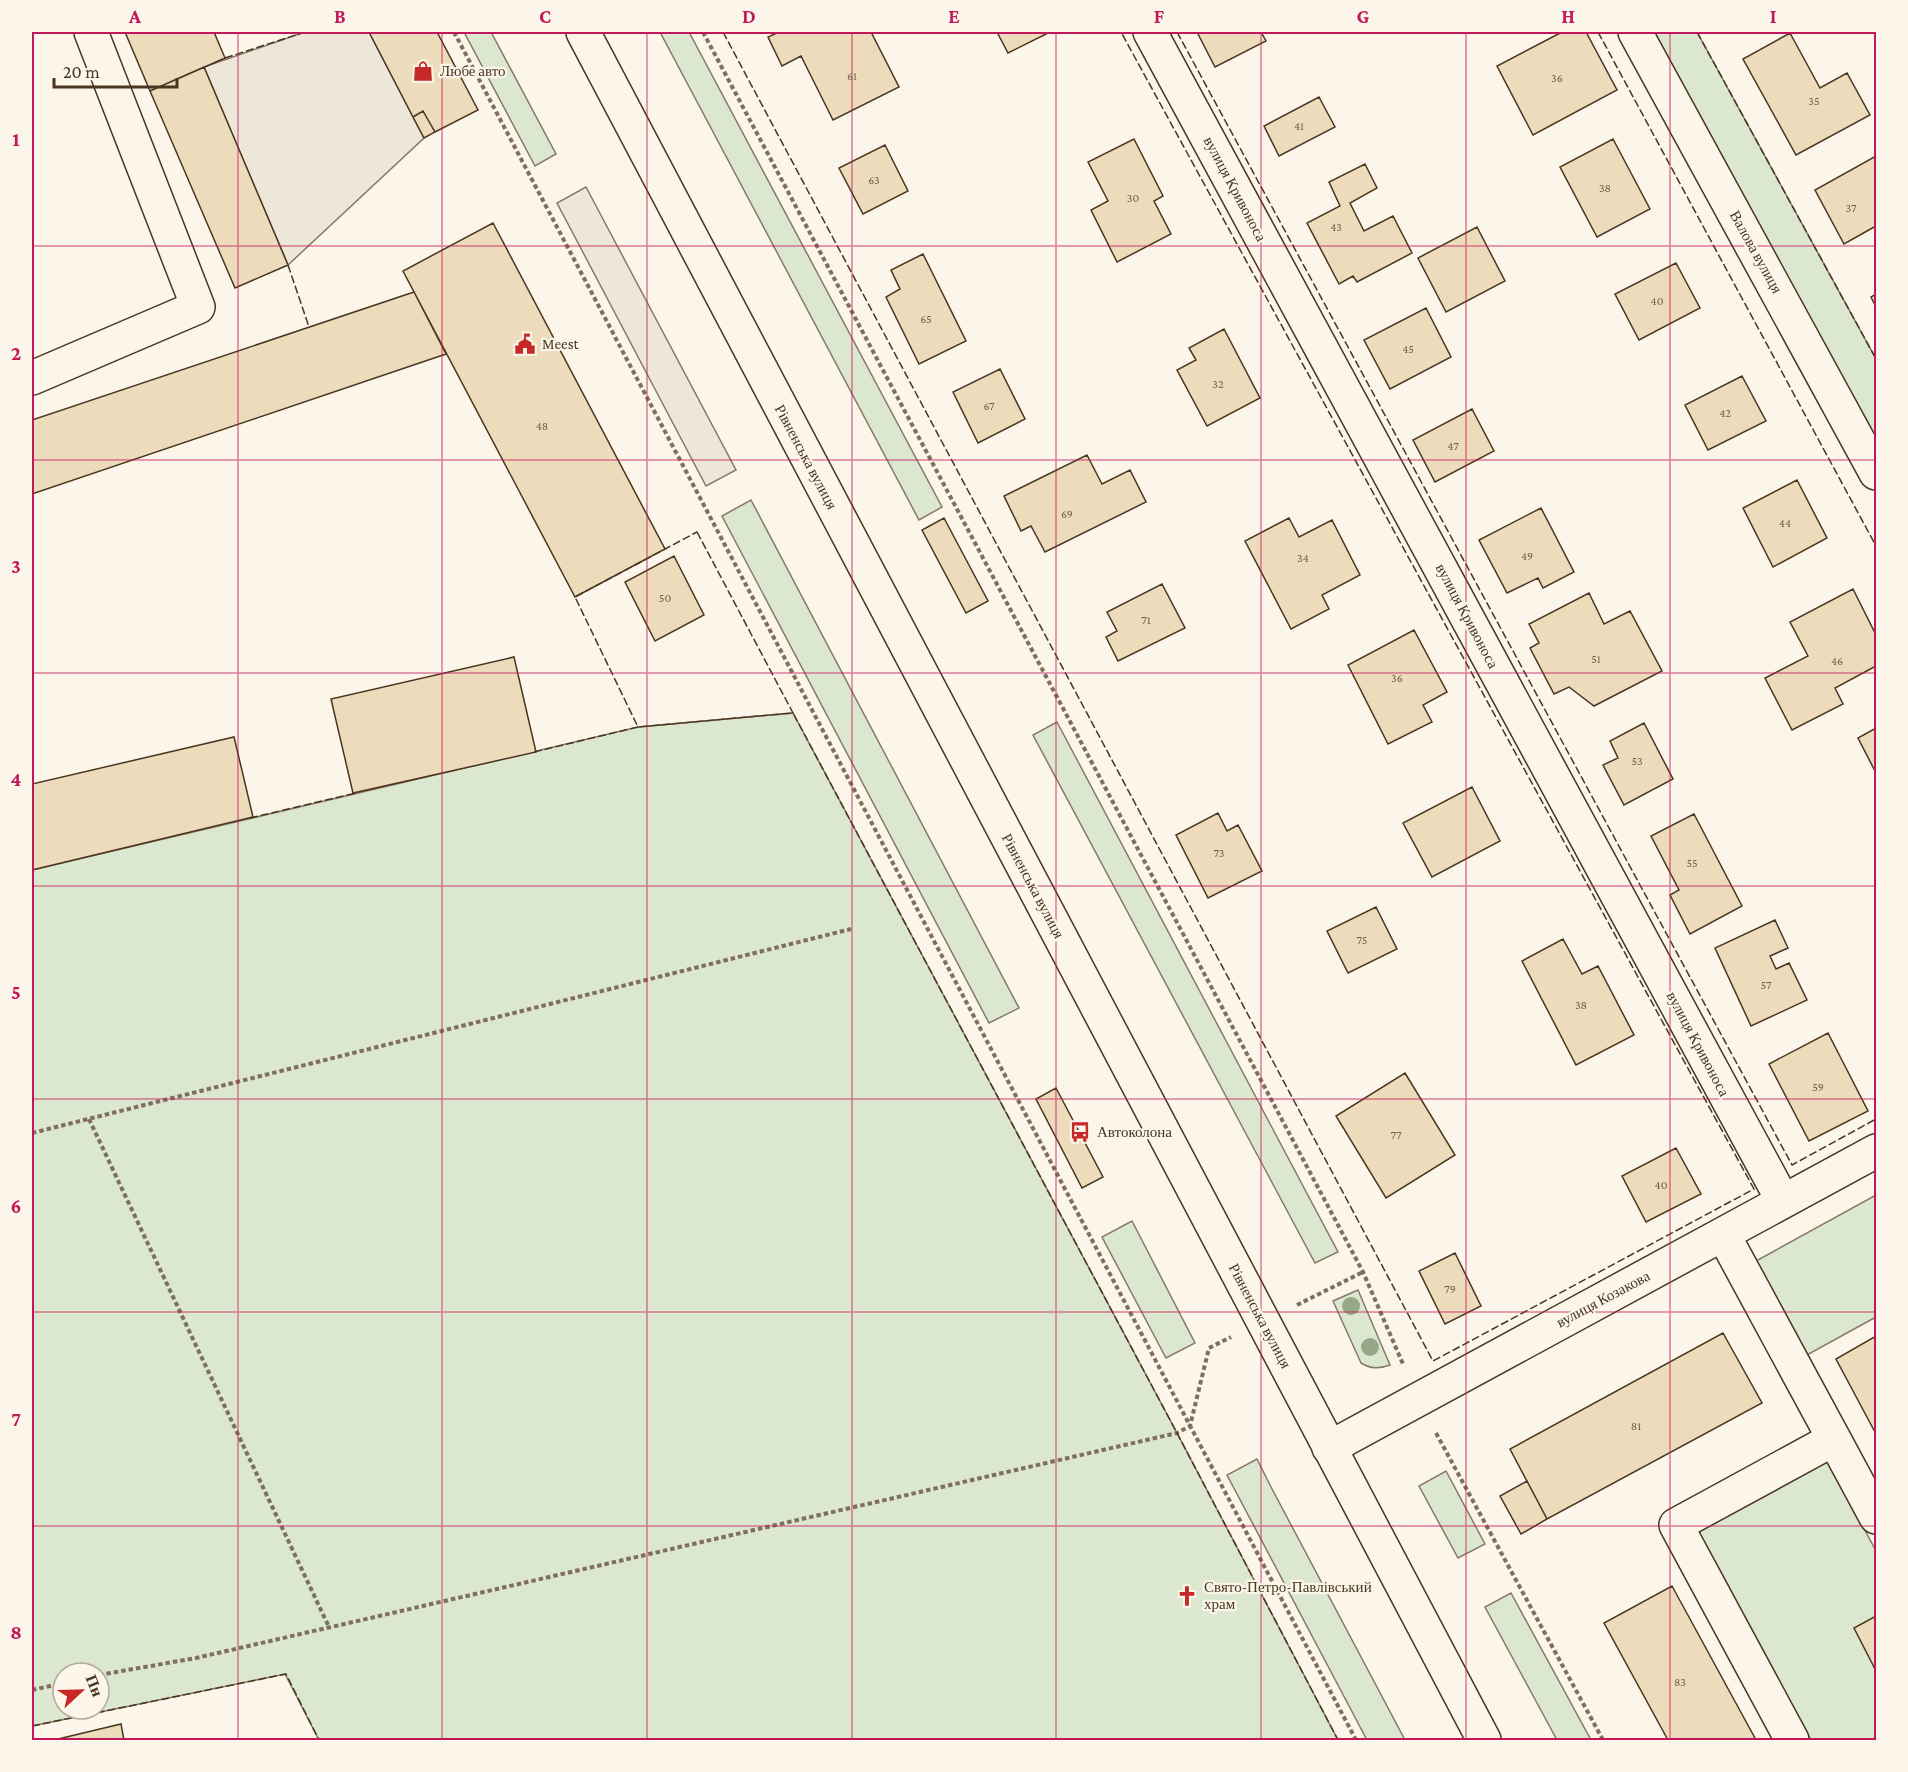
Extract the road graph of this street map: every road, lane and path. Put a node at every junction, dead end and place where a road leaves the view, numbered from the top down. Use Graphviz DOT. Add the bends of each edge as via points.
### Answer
graph roads {
  1 [pos="91,32"];
  2 [pos="454,32"];
  3 [pos="583,32"];
  4 [pos="703,32"];
  5 [pos="1150,32"];
  6 [pos="1635,32"];
  7 [pos="32,378"];
  8 [pos="1876,473"];
  9 [pos="851,929"];
  10 [pos="89,1119"];
  11 [pos="32,1133"];
  12 [pos="1876,1151"];
  13 [pos="1783,1201"];
  14 [pos="1724,1234"];
  15 [pos="1418,1399"];
  16 [pos="1190,1426"];
  17 [pos="1834,1439"];
  18 [pos="1329,1448"];
  19 [pos="1876,1517"];
  20 [pos="328,1627"];
  21 [pos="111,1673"];
  22 [pos="51,1686"];
  23 [pos="32,1690"];
  24 [pos="1356,1740"];
  25 [pos="1484,1740"];
  26 [pos="1603,1740"];
  27 [pos="1792,1740"];
  1 -- 7 [label="street" via="198,307"];
  2 -- 16 [label="path"];
  3 -- 18 [label="street, Рівненська вулиця"];
  4 -- 15 [label="path" via="1363,1272"];
  5 -- 13 [label="street, вулиця Кривоноса"];
  6 -- 8 [label="street, Валова вулиця"];
  9 -- 10 [label="path"];
  10 -- 11 [label="path"];
  10 -- 20 [label="path"];
  12 -- 13 [label="street, вулиця Козакова"];
  13 -- 14 [label="street, вулиця Козакова"];
  14 -- 15 [label="street, вулиця Козакова"];
  14 -- 17 [label="street"];
  15 -- 18 [label="street, вулиця Козакова"];
  15 -- 26 [label="path"];
  16 -- 20 [label="path" via="1165,1436"];
  16 -- 24 [label="path"];
  17 -- 19 [label="street"];
  17 -- 27 [label="street" via="1676,1525"];
  18 -- 25 [label="street, Рівненська вулиця"];
  20 -- 21 [label="path" via="196,1658"];
  22 -- 23 [label="path"];
}
